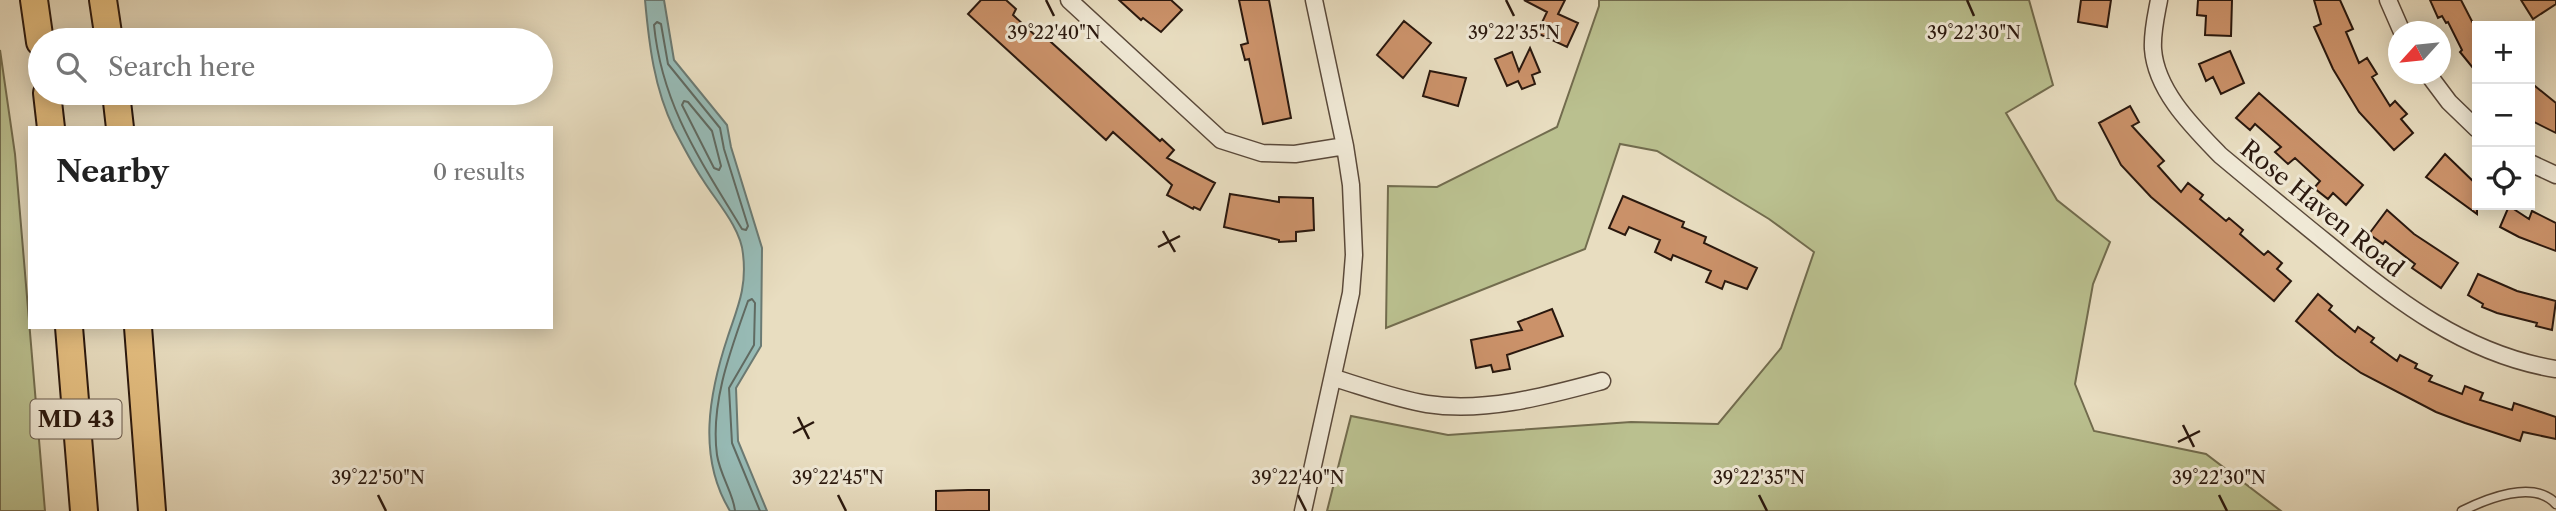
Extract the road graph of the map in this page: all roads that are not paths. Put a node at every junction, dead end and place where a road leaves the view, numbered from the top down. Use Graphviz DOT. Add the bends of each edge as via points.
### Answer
graph roads {
  1 [pos="34,0"];
  2 [pos="103,0"];
  3 [pos="1069,0"];
  4 [pos="1314,0"];
  5 [pos="2159,0"];
  6 [pos="2388,0"];
  7 [pos="2397,21"];
  8 [pos="38,28"];
  9 [pos="107,28"];
  10 [pos="2436,84"];
  11 [pos="48,105"];
  12 [pos="118,105"];
  13 [pos="2472,124"];
  14 [pos="51,126"];
  15 [pos="120,126"];
  16 [pos="1345,146"];
  17 [pos="2535,165"];
  18 [pos="2556,175"];
  19 [pos="69,329"];
  20 [pos="138,329"];
  21 [pos="2556,369"];
  22 [pos="1334,379"];
  23 [pos="1602,381"];
  24 [pos="2556,503"];
  25 [pos="84,511"];
  26 [pos="152,511"];
  27 [pos="1303,511"];
  28 [pos="2462,511"];
  1 -- 8 [label="highway"];
  2 -- 9 [label="highway"];
  3 -- 16 [label="street" via="1221,140 1262,153 1295,154"];
  4 -- 16 [label="street"];
  5 -- 21 [label="street, Rose Haven Road" via="2153,52 2162,80 2220,155 2395,298 2441,328 2531,365"];
  6 -- 7 [label="street"];
  10 -- 13 [label="street"];
  11 -- 14 [label="highway"];
  12 -- 15 [label="highway"];
  16 -- 22 [label="street" via="1354,255"];
  17 -- 18 [label="street"];
  19 -- 25 [label="highway, MD 43"];
  20 -- 26 [label="highway, MD 43"];
  22 -- 23 [label="street" via="1427,404 1479,406 1544,397"];
  22 -- 27 [label="street"];
  24 -- 28 [label="lane" via="2539,494 2504,494"];
}
